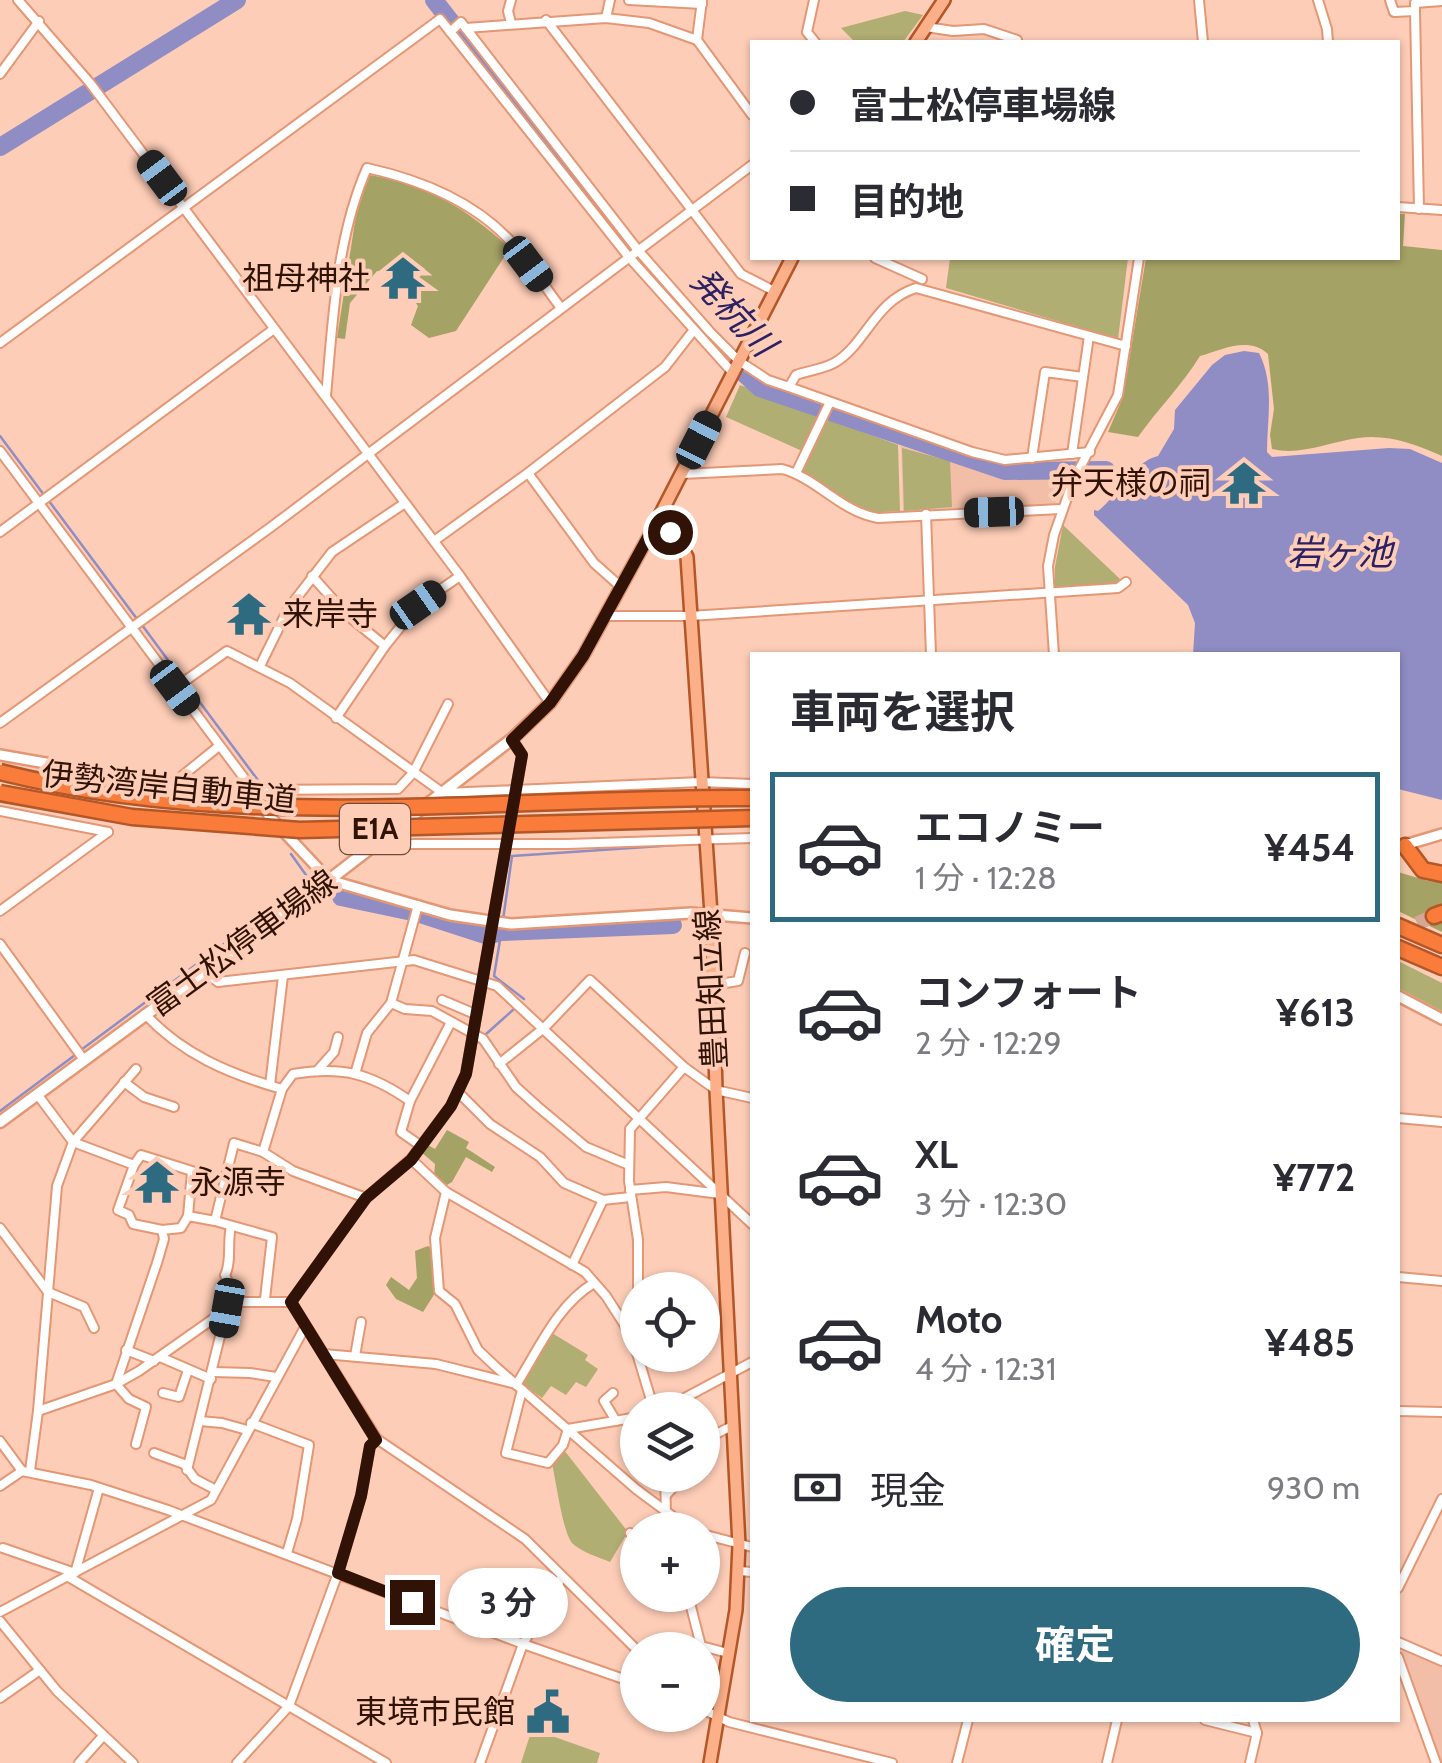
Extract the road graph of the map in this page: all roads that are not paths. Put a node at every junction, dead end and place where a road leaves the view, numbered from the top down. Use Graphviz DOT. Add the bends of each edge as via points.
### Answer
graph roads {
  1 [pos="18,0"];
  2 [pos="511,0"];
  3 [pos="610,0"];
  4 [pos="629,0"];
  5 [pos="814,0"];
  6 [pos="944,0"];
  7 [pos="1200,0"];
  8 [pos="1318,0"];
  9 [pos="1390,0"];
  10 [pos="1442,1"];
  11 [pos="646,2"];
  12 [pos="702,2"];
  13 [pos="1415,11"];
  14 [pos="606,18"];
  15 [pos="546,20"];
  16 [pos="39,21"];
  17 [pos="511,23"];
  18 [pos="464,25"];
  19 [pos="926,27"];
  20 [pos="450,32"];
  21 [pos="698,40"];
  22 [pos="814,40"];
  23 [pos="917,40"];
  24 [pos="1017,40"];
  25 [pos="1203,40"];
  26 [pos="1328,40"];
  27 [pos="0,74"];
  28 [pos="750,112"];
  29 [pos="750,166"];
  30 [pos="182,206"];
  31 [pos="1400,208"];
  32 [pos="690,209"];
  33 [pos="1419,209"];
  34 [pos="1442,210"];
  35 [pos="637,249"];
  36 [pos="628,256"];
  37 [pos="791,260"];
  38 [pos="880,260"];
  39 [pos="1139,260"];
  40 [pos="922,280"];
  41 [pos="774,291"];
  42 [pos="561,308"];
  43 [pos="274,329"];
  44 [pos="693,332"];
  45 [pos="1089,336"];
  46 [pos="0,343"];
  47 [pos="1126,346"];
  48 [pos="736,367"];
  49 [pos="1083,377"];
  50 [pos="788,387"];
  51 [pos="326,398"];
  52 [pos="830,402"];
  53 [pos="0,451"];
  54 [pos="367,452"];
  55 [pos="1090,452"];
  56 [pos="1072,454"];
  57 [pos="1032,458"];
  58 [pos="796,472"];
  59 [pos="528,473"];
  60 [pos="682,474"];
  61 [pos="40,502"];
  62 [pos="405,503"];
  63 [pos="1061,509"];
  64 [pos="926,514"];
  65 [pos="657,521"];
  66 [pos="0,532"];
  67 [pos="434,541"];
  68 [pos="312,576"];
  69 [pos="460,576"];
  70 [pos="1126,582"];
  71 [pos="621,587"];
  72 [pos="1049,592"];
  73 [pos="929,598"];
  74 [pos="605,616"];
  75 [pos="690,616"];
  76 [pos="133,625"];
  77 [pos="385,646"];
  78 [pos="932,652"];
  79 [pos="1054,652"];
  80 [pos="260,666"];
  81 [pos="177,687"];
  82 [pos="550,703"];
  83 [pos="448,704"];
  84 [pos="336,718"];
  85 [pos="0,722"];
  86 [pos="512,740"];
  87 [pos="219,746"];
  88 [pos="0,755"];
  89 [pos="0,772"];
  90 [pos="413,774"];
  91 [pos="701,782"];
  92 [pos="750,784"];
  93 [pos="171,785"];
  94 [pos="515,788"];
  95 [pos="253,790"];
  96 [pos="0,793"];
  97 [pos="442,793"];
  98 [pos="750,798"];
  99 [pos="0,812"];
  100 [pos="750,819"];
  101 [pos="1442,834"];
  102 [pos="750,838"];
  103 [pos="705,840"];
  104 [pos="506,843"];
  105 [pos="377,844"];
  106 [pos="1401,847"];
  107 [pos="1442,874"];
  108 [pos="329,880"];
  109 [pos="416,907"];
  110 [pos="0,912"];
  111 [pos="711,914"];
  112 [pos="750,918"];
  113 [pos="1400,927"];
  114 [pos="492,928"];
  115 [pos="0,944"];
  116 [pos="1442,945"];
  117 [pos="1400,949"];
  118 [pos="745,952"];
  119 [pos="403,961"];
  120 [pos="1442,967"];
  121 [pos="203,971"];
  122 [pos="283,976"];
  123 [pos="482,980"];
  124 [pos="713,985"];
  125 [pos="1400,997"];
  126 [pos="442,1000"];
  127 [pos="391,1003"];
  128 [pos="145,1014"];
  129 [pos="476,1014"];
  130 [pos="1442,1019"];
  131 [pos="451,1022"];
  132 [pos="544,1028"];
  133 [pos="472,1032"];
  134 [pos="338,1037"];
  135 [pos="81,1055"];
  136 [pos="499,1064"];
  137 [pos="684,1067"];
  138 [pos="136,1069"];
  139 [pos="317,1072"];
  140 [pos="356,1074"];
  141 [pos="124,1082"];
  142 [pos="270,1086"];
  143 [pos="282,1089"];
  144 [pos="716,1090"];
  145 [pos="458,1093"];
  146 [pos="38,1094"];
  147 [pos="750,1098"];
  148 [pos="410,1101"];
  149 [pos="174,1107"];
  150 [pos="639,1118"];
  151 [pos="1400,1118"];
  152 [pos="0,1122"];
  153 [pos="1442,1122"];
  154 [pos="73,1142"];
  155 [pos="421,1146"];
  156 [pos="263,1152"];
  157 [pos="411,1160"];
  158 [pos="134,1165"];
  159 [pos="629,1165"];
  160 [pos="446,1192"];
  161 [pos="630,1194"];
  162 [pos="721,1194"];
  163 [pos="366,1198"];
  164 [pos="604,1200"];
  165 [pos="188,1216"];
  166 [pos="215,1221"];
  167 [pos="750,1222"];
  168 [pos="231,1226"];
  169 [pos="0,1228"];
  170 [pos="162,1230"];
  171 [pos="572,1265"];
  172 [pos="638,1272"];
  173 [pos="1400,1276"];
  174 [pos="1442,1281"];
  175 [pos="594,1283"];
  176 [pos="48,1292"];
  177 [pos="265,1299"];
  178 [pos="237,1302"];
  179 [pos="291,1302"];
  180 [pos="227,1308"];
  181 [pos="620,1319"];
  182 [pos="361,1322"];
  183 [pos="305,1326"];
  184 [pos="94,1328"];
  185 [pos="126,1350"];
  186 [pos="324,1354"];
  187 [pos="355,1356"];
  188 [pos="157,1359"];
  189 [pos="750,1363"];
  190 [pos="188,1370"];
  191 [pos="732,1373"];
  192 [pos="212,1376"];
  193 [pos="276,1377"];
  194 [pos="116,1384"];
  195 [pos="517,1386"];
  196 [pos="696,1392"];
  197 [pos="163,1393"];
  198 [pos="613,1394"];
  199 [pos="38,1411"];
  200 [pos="1400,1411"];
  201 [pos="1442,1412"];
  202 [pos="620,1419"];
  203 [pos="616,1420"];
  204 [pos="200,1421"];
  205 [pos="735,1425"];
  206 [pos="249,1426"];
  207 [pos="568,1428"];
  208 [pos="720,1432"];
  209 [pos="376,1440"];
  210 [pos="0,1441"];
  211 [pos="136,1444"];
  212 [pos="154,1453"];
  213 [pos="187,1470"];
  214 [pos="26,1471"];
  215 [pos="0,1486"];
  216 [pos="99,1488"];
  217 [pos="216,1490"];
  218 [pos="669,1492"];
  219 [pos="666,1495"];
  220 [pos="1442,1499"];
  221 [pos="666,1512"];
  222 [pos="184,1516"];
  223 [pos="720,1539"];
  224 [pos="746,1546"];
  225 [pos="2,1548"];
  226 [pos="287,1554"];
  227 [pos="746,1571"];
  228 [pos="338,1573"];
  229 [pos="71,1575"];
  230 [pos="562,1577"];
  231 [pos="1400,1584"];
  232 [pos="0,1612"];
  233 [pos="0,1621"];
  234 [pos="620,1633"];
  235 [pos="1400,1643"];
  236 [pos="523,1644"];
  237 [pos="720,1652"];
  238 [pos="728,1653"];
  239 [pos="1442,1661"];
  240 [pos="1400,1664"];
  241 [pos="40,1670"];
  242 [pos="620,1678"];
  243 [pos="720,1695"];
  244 [pos="0,1698"];
  245 [pos="289,1706"];
  246 [pos="720,1717"];
  247 [pos="968,1722"];
  248 [pos="1117,1722"];
  249 [pos="1213,1722"];
  250 [pos="1254,1722"];
  251 [pos="714,1732"];
  252 [pos="1257,1733"];
  253 [pos="102,1736"];
  254 [pos="866,1760"];
  255 [pos="79,1763"];
  256 [pos="133,1763"];
  257 [pos="237,1763"];
  258 [pos="386,1763"];
  259 [pos="480,1763"];
  260 [pos="710,1763"];
  261 [pos="892,1763"];
  262 [pos="957,1763"];
  263 [pos="1107,1763"];
  264 [pos="1250,1763"];
  265 [pos="1436,1763"];
  1 -- 16 [label="street"];
  2 -- 17 [label="street"];
  3 -- 14 [label="street"];
  4 -- 11 [label="street"];
  5 -- 22 [label="street" via="806,32"];
  6 -- 19 [label="main road"];
  7 -- 25 [label="street"];
  8 -- 26 [label="street"];
  9 -- 13 [label="street" via="1394,12"];
  10 -- 13 [label="street" via="1415,3"];
  11 -- 12 [label="street"];
  12 -- 21 [label="street"];
  13 -- 33 [label="street"];
  14 -- 15 [label="street"];
  14 -- 21 [label="street" via="649,23"];
  15 -- 17 [label="street"];
  15 -- 32 [label="street"];
  16 -- 27 [label="street"];
  16 -- 30 [label="street"];
  17 -- 18 [label="street"];
  18 -- 20 [label="street"];
  18 -- 35 [label="street"];
  19 -- 23 [label="main road"];
  19 -- 24 [label="street" via="984,29"];
  20 -- 30 [label="street" via="440,19"];
  20 -- 36 [label="street"];
  21 -- 28 [label="street"];
  29 -- 32 [label="street"];
  30 -- 43 [label="street"];
  30 -- 46 [label="street"];
  31 -- 33 [label="street"];
  32 -- 35 [label="street"];
  32 -- 41 [label="street" via="741,274"];
  33 -- 34 [label="street"];
  35 -- 36 [label="street"];
  35 -- 48 [label="street"];
  36 -- 42 [label="street"];
  36 -- 44 [label="street"];
  37 -- 41 [label="main road"];
  38 -- 40 [label="street"];
  39 -- 47 [label="street"];
  41 -- 48 [label="main road"];
  42 -- 51 [label="street" via="512,242 471,207 412,178 367,168 341,260"];
  42 -- 54 [label="street"];
  43 -- 51 [label="street"];
  43 -- 61 [label="street"];
  44 -- 48 [label="street"];
  44 -- 59 [label="street" via="664,367"];
  45 -- 47 [label="street"];
  45 -- 49 [label="street"];
  45 -- 50 [label="street" via="916,288 886,306 835,363 796,375"];
  47 -- 55 [label="street" via="1118,394"];
  48 -- 50 [label="street"];
  48 -- 60 [label="main road"];
  49 -- 56 [label="street"];
  49 -- 57 [label="street" via="1045,372"];
  50 -- 52 [label="street"];
  51 -- 54 [label="street"];
  52 -- 57 [label="street" via="972,452"];
  52 -- 58 [label="street"];
  53 -- 61 [label="street"];
  54 -- 62 [label="street"];
  54 -- 76 [label="street"];
  55 -- 56 [label="street"];
  55 -- 63 [label="street"];
  56 -- 57 [label="street"];
  58 -- 60 [label="street"];
  58 -- 64 [label="street" via="862,516"];
  59 -- 67 [label="street"];
  59 -- 71 [label="street" via="594,563"];
  60 -- 65 [label="main road"];
  61 -- 66 [label="street"];
  61 -- 76 [label="street"];
  62 -- 67 [label="street"];
  62 -- 68 [label="street" via="332,552"];
  63 -- 64 [label="street"];
  63 -- 72 [label="street"];
  64 -- 73 [label="street"];
  65 -- 71 [label="main road, 富士松停車場線"];
  65 -- 75 [label="main road, 豊田知立線" via="687,556"];
  67 -- 69 [label="street"];
  68 -- 77 [label="street"];
  68 -- 80 [label="street"];
  69 -- 77 [label="street" via="418,605"];
  69 -- 82 [label="street"];
  70 -- 72 [label="street"];
  71 -- 74 [label="main road, 富士松停車場線"];
  72 -- 73 [label="street"];
  72 -- 79 [label="street"];
  73 -- 75 [label="street"];
  73 -- 78 [label="street"];
  74 -- 75 [label="street"];
  74 -- 82 [label="main road, 富士松停車場線"];
  75 -- 91 [label="main road, 豊田知立線"];
  76 -- 81 [label="street"];
  76 -- 85 [label="street"];
  77 -- 84 [label="street"];
  80 -- 81 [label="street" via="227,651"];
  80 -- 84 [label="street"];
  81 -- 87 [label="street"];
  82 -- 86 [label="main road, 富士松停車場線"];
  83 -- 90 [label="street"];
  84 -- 90 [label="street"];
  86 -- 94 [label="street" via="522,755"];
  86 -- 97 [label="main road, 富士松停車場線"];
  87 -- 93 [label="street"];
  87 -- 95 [label="street"];
  88 -- 93 [label="street"];
  89 -- 98 [label="highway, 伊勢湾岸自動車道 / E1A, bridge" via="206,804"];
  90 -- 95 [label="street" via="398,789"];
  90 -- 97 [label="street"];
  91 -- 92 [label="street"];
  91 -- 94 [label="street"];
  91 -- 103 [label="main road, 豊田知立線"];
  93 -- 95 [label="street"];
  94 -- 97 [label="street"];
  94 -- 104 [label="street"];
  95 -- 108 [label="street"];
  96 -- 100 [label="highway, 伊勢湾岸自動車道 / E1A, bridge" via="132,817 300,830"];
  97 -- 105 [label="main road, 富士松停車場線"];
  99 -- 110 [label="street" via="108,832"];
  101 -- 106 [label="street"];
  102 -- 103 [label="street"];
  103 -- 104 [label="street"];
  103 -- 111 [label="main road, 豊田知立線"];
  104 -- 105 [label="street"];
  104 -- 114 [label="street"];
  105 -- 108 [label="main road, 富士松停車場線"];
  106 -- 107 [label="highway" via="1423,870"];
  108 -- 109 [label="street"];
  108 -- 121 [label="main road, 富士松停車場線"];
  109 -- 114 [label="street"];
  109 -- 119 [label="street"];
  111 -- 112 [label="street"];
  111 -- 114 [label="street"];
  111 -- 124 [label="main road, 豊田知立線"];
  113 -- 116 [label="highway"];
  114 -- 123 [label="street"];
  115 -- 135 [label="street"];
  117 -- 120 [label="highway"];
  118 -- 124 [label="street" via="738,981"];
  119 -- 122 [label="street"];
  119 -- 123 [label="street"];
  119 -- 127 [label="street"];
  121 -- 122 [label="street" via="218,982"];
  121 -- 128 [label="main road, 富士松停車場線"];
  122 -- 142 [label="street"];
  123 -- 129 [label="street"];
  123 -- 132 [label="street"];
  124 -- 144 [label="main road, 豊田知立線"];
  125 -- 130 [label="street"];
  126 -- 129 [label="street"];
  127 -- 131 [label="street"];
  127 -- 140 [label="street" via="367,1033"];
  128 -- 135 [label="main road, 富士松停車場線"];
  128 -- 142 [label="street" via="185,1049"];
  129 -- 133 [label="street"];
  131 -- 133 [label="street"];
  131 -- 148 [label="street"];
  132 -- 136 [label="street"];
  132 -- 137 [label="street" via="590,980"];
  132 -- 150 [label="street"];
  133 -- 136 [label="street"];
  133 -- 145 [label="street"];
  134 -- 139 [label="street"];
  135 -- 146 [label="main road, 富士松停車場線"];
  136 -- 159 [label="street" via="586,1147"];
  137 -- 144 [label="street"];
  137 -- 150 [label="street"];
  138 -- 141 [label="street"];
  139 -- 140 [label="street"];
  139 -- 143 [label="street" via="292,1074"];
  140 -- 148 [label="street"];
  141 -- 149 [label="street"];
  141 -- 154 [label="street"];
  142 -- 143 [label="street"];
  143 -- 156 [label="street"];
  144 -- 147 [label="street"];
  144 -- 162 [label="main road, 豊田知立線"];
  145 -- 155 [label="street"];
  145 -- 164 [label="street" via="564,1183"];
  146 -- 152 [label="main road, 富士松停車場線"];
  146 -- 154 [label="street"];
  148 -- 155 [label="street" via="400,1132"];
  150 -- 159 [label="street" via="630,1130"];
  150 -- 162 [label="street"];
  151 -- 153 [label="street"];
  154 -- 158 [label="street"];
  154 -- 176 [label="street" via="57,1186"];
  155 -- 157 [label="street"];
  156 -- 163 [label="street" via="293,1171"];
  156 -- 166 [label="street" via="234,1142"];
  157 -- 160 [label="street"];
  157 -- 163 [label="street"];
  158 -- 165 [label="street" via="141,1156 192,1171"];
  158 -- 170 [label="street" via="118,1210 132,1224"];
  159 -- 161 [label="street"];
  160 -- 171 [label="street"];
  160 -- 195 [label="street" via="435,1238 439,1291 455,1304 478,1350"];
  161 -- 162 [label="street" via="666,1188"];
  161 -- 164 [label="street"];
  161 -- 172 [label="street"];
  162 -- 167 [label="street"];
  162 -- 191 [label="main road, 豊田知立線"];
  163 -- 179 [label="street"];
  164 -- 171 [label="street"];
  165 -- 166 [label="street"];
  165 -- 170 [label="street" via="181,1228"];
  166 -- 168 [label="street"];
  168 -- 177 [label="street" via="272,1237"];
  168 -- 178 [label="street" via="225,1275"];
  169 -- 176 [label="street"];
  170 -- 185 [label="street" via="158,1263"];
  171 -- 175 [label="street"];
  173 -- 174 [label="street"];
  175 -- 181 [label="street"];
  175 -- 195 [label="street" via="556,1319"];
  176 -- 184 [label="street" via="84,1307"];
  176 -- 199 [label="street"];
  177 -- 178 [label="street"];
  177 -- 179 [label="street"];
  178 -- 180 [label="street"];
  179 -- 183 [label="street"];
  180 -- 188 [label="street"];
  180 -- 192 [label="street"];
  182 -- 187 [label="street"];
  183 -- 186 [label="street"];
  183 -- 193 [label="street"];
  185 -- 188 [label="street"];
  185 -- 194 [label="street"];
  186 -- 187 [label="street"];
  186 -- 209 [label="street"];
  187 -- 195 [label="street" via="436,1364"];
  188 -- 190 [label="street"];
  188 -- 194 [label="street"];
  189 -- 191 [label="street"];
  190 -- 192 [label="street"];
  190 -- 197 [label="street" via="179,1397"];
  191 -- 196 [label="street"];
  191 -- 205 [label="main road, 豊田知立線"];
  192 -- 193 [label="street"];
  192 -- 204 [label="street"];
  193 -- 206 [label="street"];
  194 -- 199 [label="street"];
  194 -- 211 [label="street" via="146,1407"];
  195 -- 207 [label="street"];
  195 -- 207 [label="street" via="506,1452 548,1463"];
  198 -- 203 [label="street" via="604,1401"];
  199 -- 214 [label="street"];
  200 -- 201 [label="street"];
  202 -- 203 [label="street"];
  203 -- 207 [label="street"];
  204 -- 206 [label="street"];
  204 -- 213 [label="street"];
  205 -- 208 [label="street"];
  205 -- 224 [label="main road, 豊田知立線"];
  206 -- 217 [label="street"];
  206 -- 226 [label="street" via="309,1445"];
  207 -- 221 [label="street"];
  209 -- 228 [label="street"];
  209 -- 230 [label="street" via="525,1539"];
  210 -- 214 [label="street"];
  212 -- 213 [label="street"];
  213 -- 217 [label="street"];
  214 -- 215 [label="street"];
  214 -- 216 [label="street"];
  216 -- 222 [label="street"];
  216 -- 229 [label="street"];
  217 -- 222 [label="street"];
  218 -- 219 [label="street"];
  219 -- 221 [label="street"];
  220 -- 231 [label="street"];
  222 -- 226 [label="street"];
  222 -- 229 [label="street"];
  223 -- 224 [label="street"];
  224 -- 227 [label="main road, 豊田知立線"];
  225 -- 229 [label="street"];
  226 -- 228 [label="street"];
  227 -- 238 [label="main road, 豊田知立線"];
  228 -- 236 [label="street"];
  228 -- 245 [label="street"];
  229 -- 232 [label="street"];
  229 -- 245 [label="street"];
  230 -- 234 [label="street"];
  230 -- 236 [label="street"];
  233 -- 241 [label="street"];
  235 -- 239 [label="street"];
  236 -- 242 [label="street"];
  236 -- 259 [label="street"];
  237 -- 238 [label="street"];
  238 -- 243 [label="main road, 豊田知立線"];
  240 -- 265 [label="street"];
  241 -- 244 [label="street"];
  241 -- 253 [label="street"];
  245 -- 257 [label="street"];
  245 -- 258 [label="street"];
  246 -- 254 [label="street"];
  247 -- 262 [label="street"];
  248 -- 263 [label="street"];
  249 -- 252 [label="street"];
  250 -- 252 [label="street"];
  251 -- 260 [label="main road, 豊田知立線"];
  252 -- 264 [label="street"];
  253 -- 255 [label="street"];
  253 -- 256 [label="street"];
  254 -- 261 [label="street"];
}
